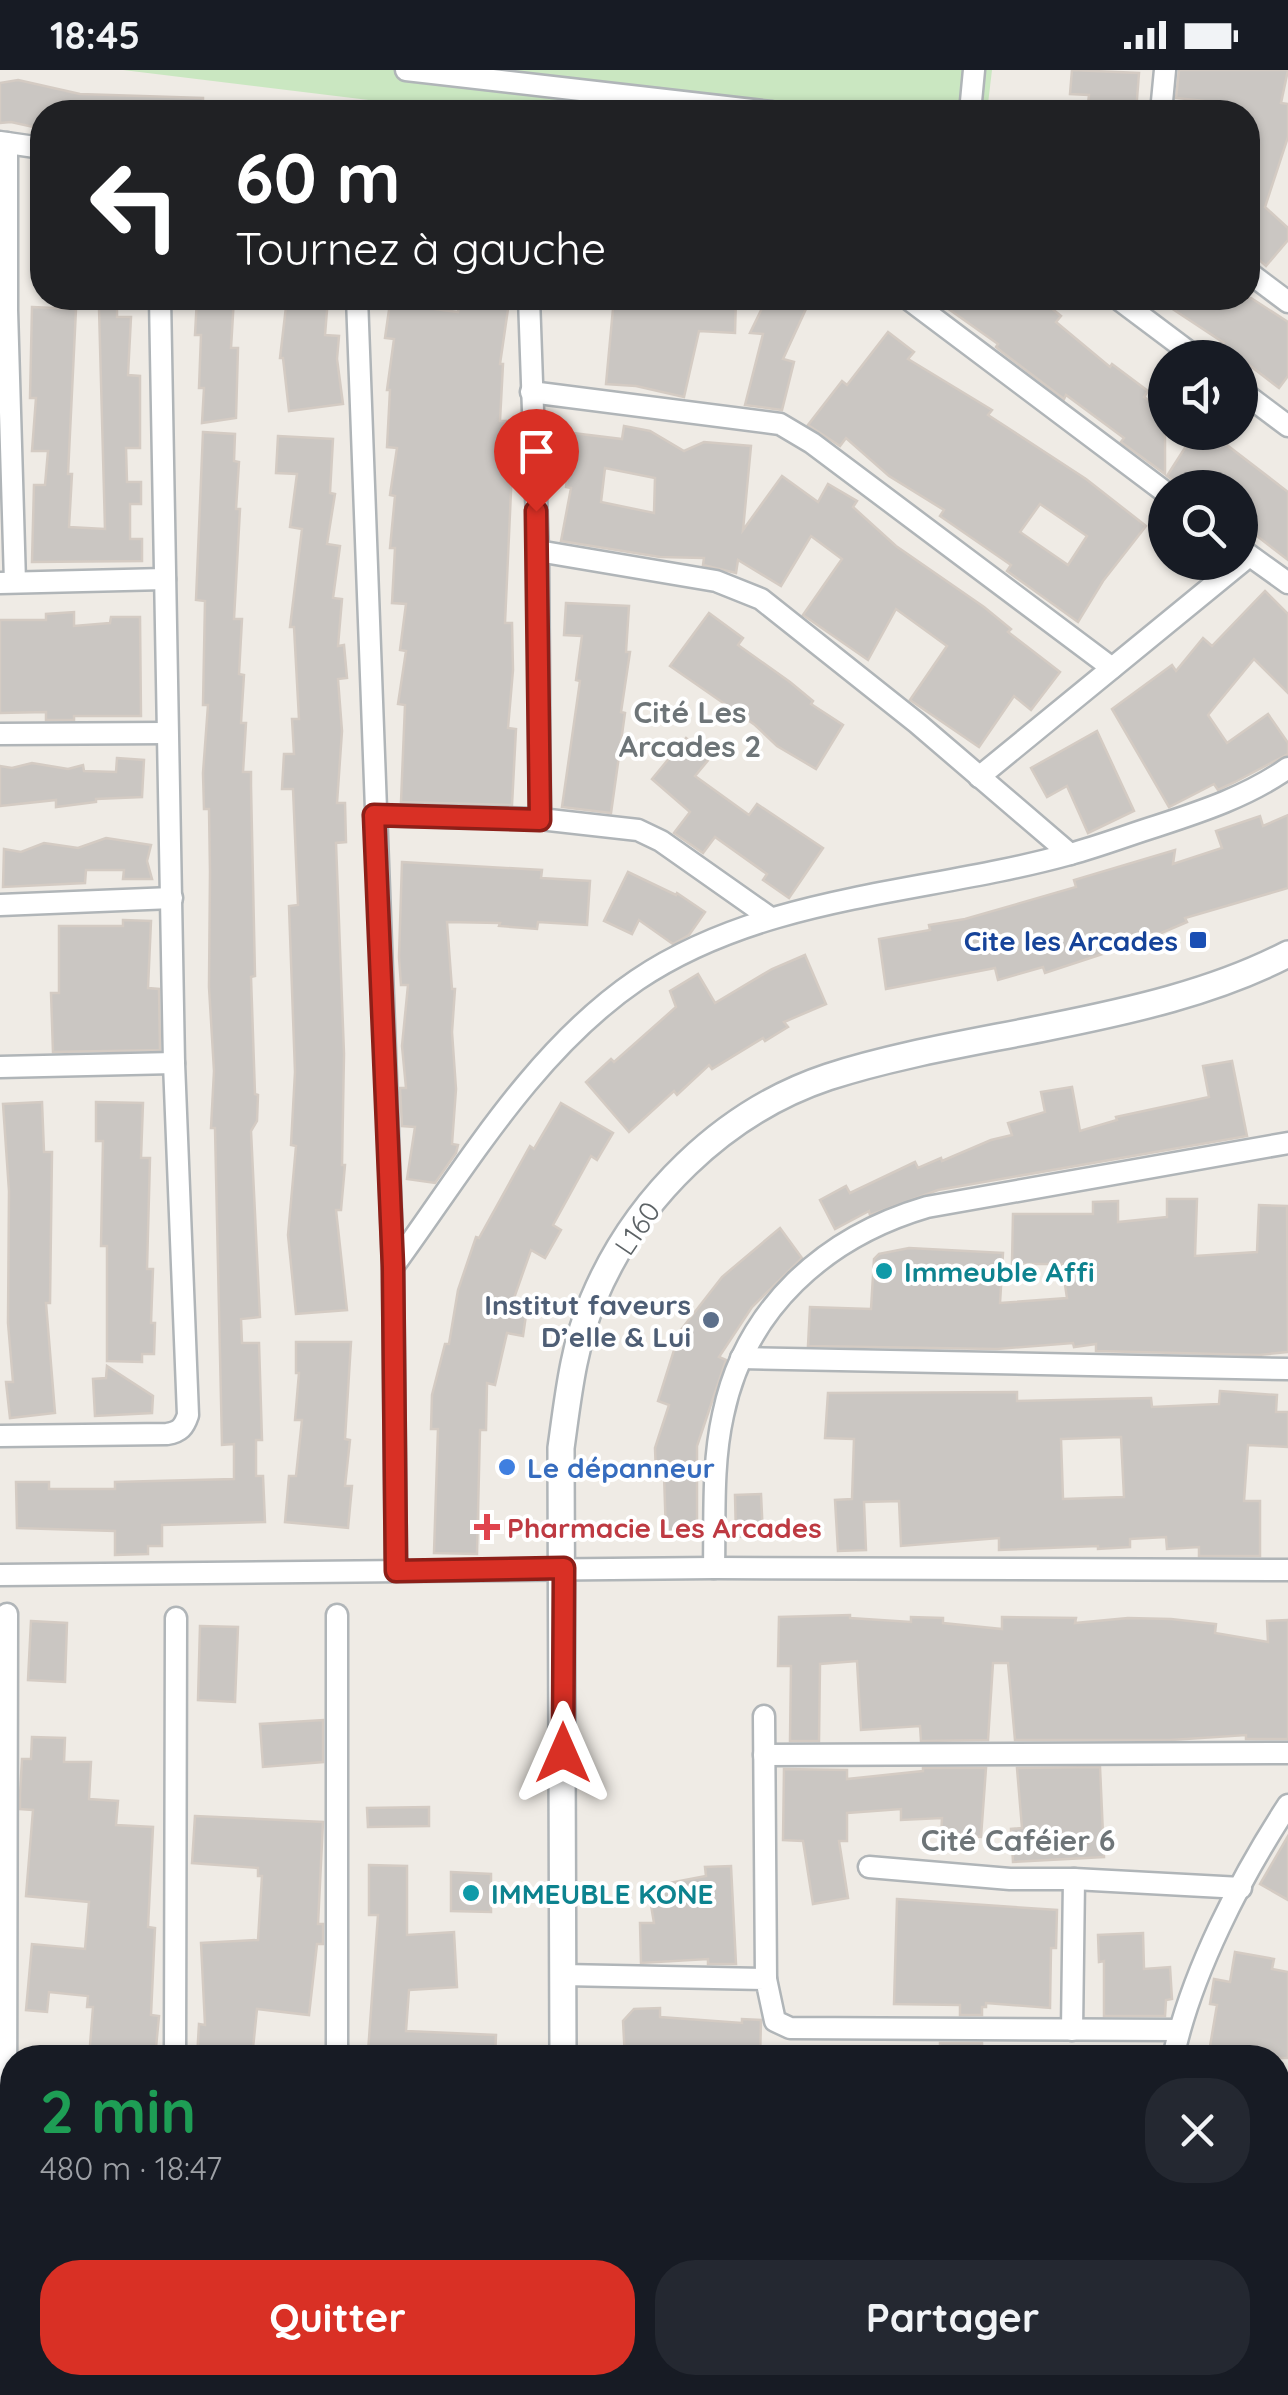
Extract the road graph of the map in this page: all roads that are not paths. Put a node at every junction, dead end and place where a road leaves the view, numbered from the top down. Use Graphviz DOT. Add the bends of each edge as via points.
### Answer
graph roads {
  1 [pos="406,70"];
  2 [pos="974,70"];
  3 [pos="1165,70"];
  4 [pos="667,100"];
  5 [pos="971,100"];
  6 [pos="1161,100"];
  7 [pos="4,143"];
  8 [pos="30,146"];
  9 [pos="1260,281"];
  10 [pos="1288,302"];
  11 [pos="3,310"];
  12 [pos="160,310"];
  13 [pos="357,310"];
  14 [pos="529,310"];
  15 [pos="923,310"];
  16 [pos="1132,310"];
  17 [pos="1173,340"];
  18 [pos="532,392"];
  19 [pos="1258,404"];
  20 [pos="1288,426"];
  21 [pos="1148,479"];
  22 [pos="538,551"];
  23 [pos="1258,561"];
  24 [pos="165,579"];
  25 [pos="1213,580"];
  26 [pos="7,582"];
  27 [pos="1288,583"];
  28 [pos="1112,668"];
  29 [pos="167,733"];
  30 [pos="0,734"];
  31 [pos="1288,768"];
  32 [pos="979,777"];
  33 [pos="374,815"];
  34 [pos="540,820"];
  35 [pos="1070,854"];
  36 [pos="172,898"];
  37 [pos="0,905"];
  38 [pos="769,917"];
  39 [pos="1288,954"];
  40 [pos="174,1063"];
  41 [pos="0,1066"];
  42 [pos="1288,1143"];
  43 [pos="393,1267"];
  44 [pos="741,1358"];
  45 [pos="1288,1369"];
  46 [pos="0,1436"];
  47 [pos="564,1568"];
  48 [pos="714,1568"];
  49 [pos="1288,1570"];
  50 [pos="396,1571"];
  51 [pos="0,1575"];
  52 [pos="7,1614"];
  53 [pos="338,1615"];
  54 [pos="176,1618"];
  55 [pos="764,1716"];
  56 [pos="1288,1753"];
  57 [pos="764,1754"];
  58 [pos="1288,1805"];
  59 [pos="869,1867"];
  60 [pos="1074,1879"];
  61 [pos="1241,1888"];
  62 [pos="563,1975"];
  63 [pos="766,1978"];
  64 [pos="1072,2030"];
  65 [pos="1179,2030"];
  66 [pos="6,2045"];
  67 [pos="176,2045"];
  68 [pos="337,2045"];
  69 [pos="563,2045"];
  70 [pos="1176,2045"];
  1 -- 4 [label="street"];
  2 -- 5 [label="street"];
  3 -- 6 [label="street"];
  7 -- 8 [label="street"];
  7 -- 11 [label="street"];
  9 -- 10 [label="street"];
  11 -- 26 [label="street"];
  12 -- 24 [label="street"];
  13 -- 33 [label="street"];
  14 -- 18 [label="street"];
  15 -- 21 [label="street"];
  16 -- 17 [label="street"];
  18 -- 22 [label="street"];
  18 -- 28 [label="street" via="780,424"];
  19 -- 20 [label="street"];
  22 -- 32 [label="street" via="746,591"];
  22 -- 34 [label="street"];
  23 -- 27 [label="street"];
  24 -- 26 [label="street"];
  24 -- 29 [label="street"];
  25 -- 28 [label="street"];
  28 -- 32 [label="street"];
  29 -- 30 [label="street"];
  29 -- 36 [label="street"];
  31 -- 35 [label="street" via="1209,809"];
  32 -- 35 [label="street"];
  33 -- 34 [label="street"];
  33 -- 43 [label="street"];
  34 -- 38 [label="street" via="646,833"];
  35 -- 38 [label="street"];
  36 -- 37 [label="street"];
  36 -- 40 [label="street"];
  38 -- 43 [label="street" via="668,960 594,1013 524,1086"];
  39 -- 47 [label="street, L160" via="1123,1011 826,1078 770,1101 694,1155 637,1220 593,1300 577,1349 561,1448"];
  40 -- 41 [label="street"];
  40 -- 46 [label="street" via="185,1425 167,1434"];
  42 -- 44 [label="street" via="896,1216 815,1261 782,1296"];
  43 -- 50 [label="street"];
  44 -- 45 [label="street"];
  44 -- 48 [label="street" via="718,1451"];
  47 -- 48 [label="street"];
  47 -- 50 [label="street"];
  47 -- 62 [label="street, L160"];
  48 -- 49 [label="street"];
  50 -- 51 [label="street"];
  52 -- 66 [label="street"];
  53 -- 68 [label="street"];
  54 -- 67 [label="street"];
  55 -- 57 [label="street"];
  56 -- 57 [label="street"];
  57 -- 63 [label="street"];
  58 -- 61 [label="street"];
  59 -- 60 [label="street"];
  60 -- 61 [label="street"];
  60 -- 64 [label="street"];
  61 -- 65 [label="street"];
  62 -- 63 [label="street"];
  62 -- 69 [label="street, L160"];
  63 -- 64 [label="street" via="776,2022 790,2028"];
  64 -- 65 [label="street"];
  65 -- 70 [label="street"];
}
